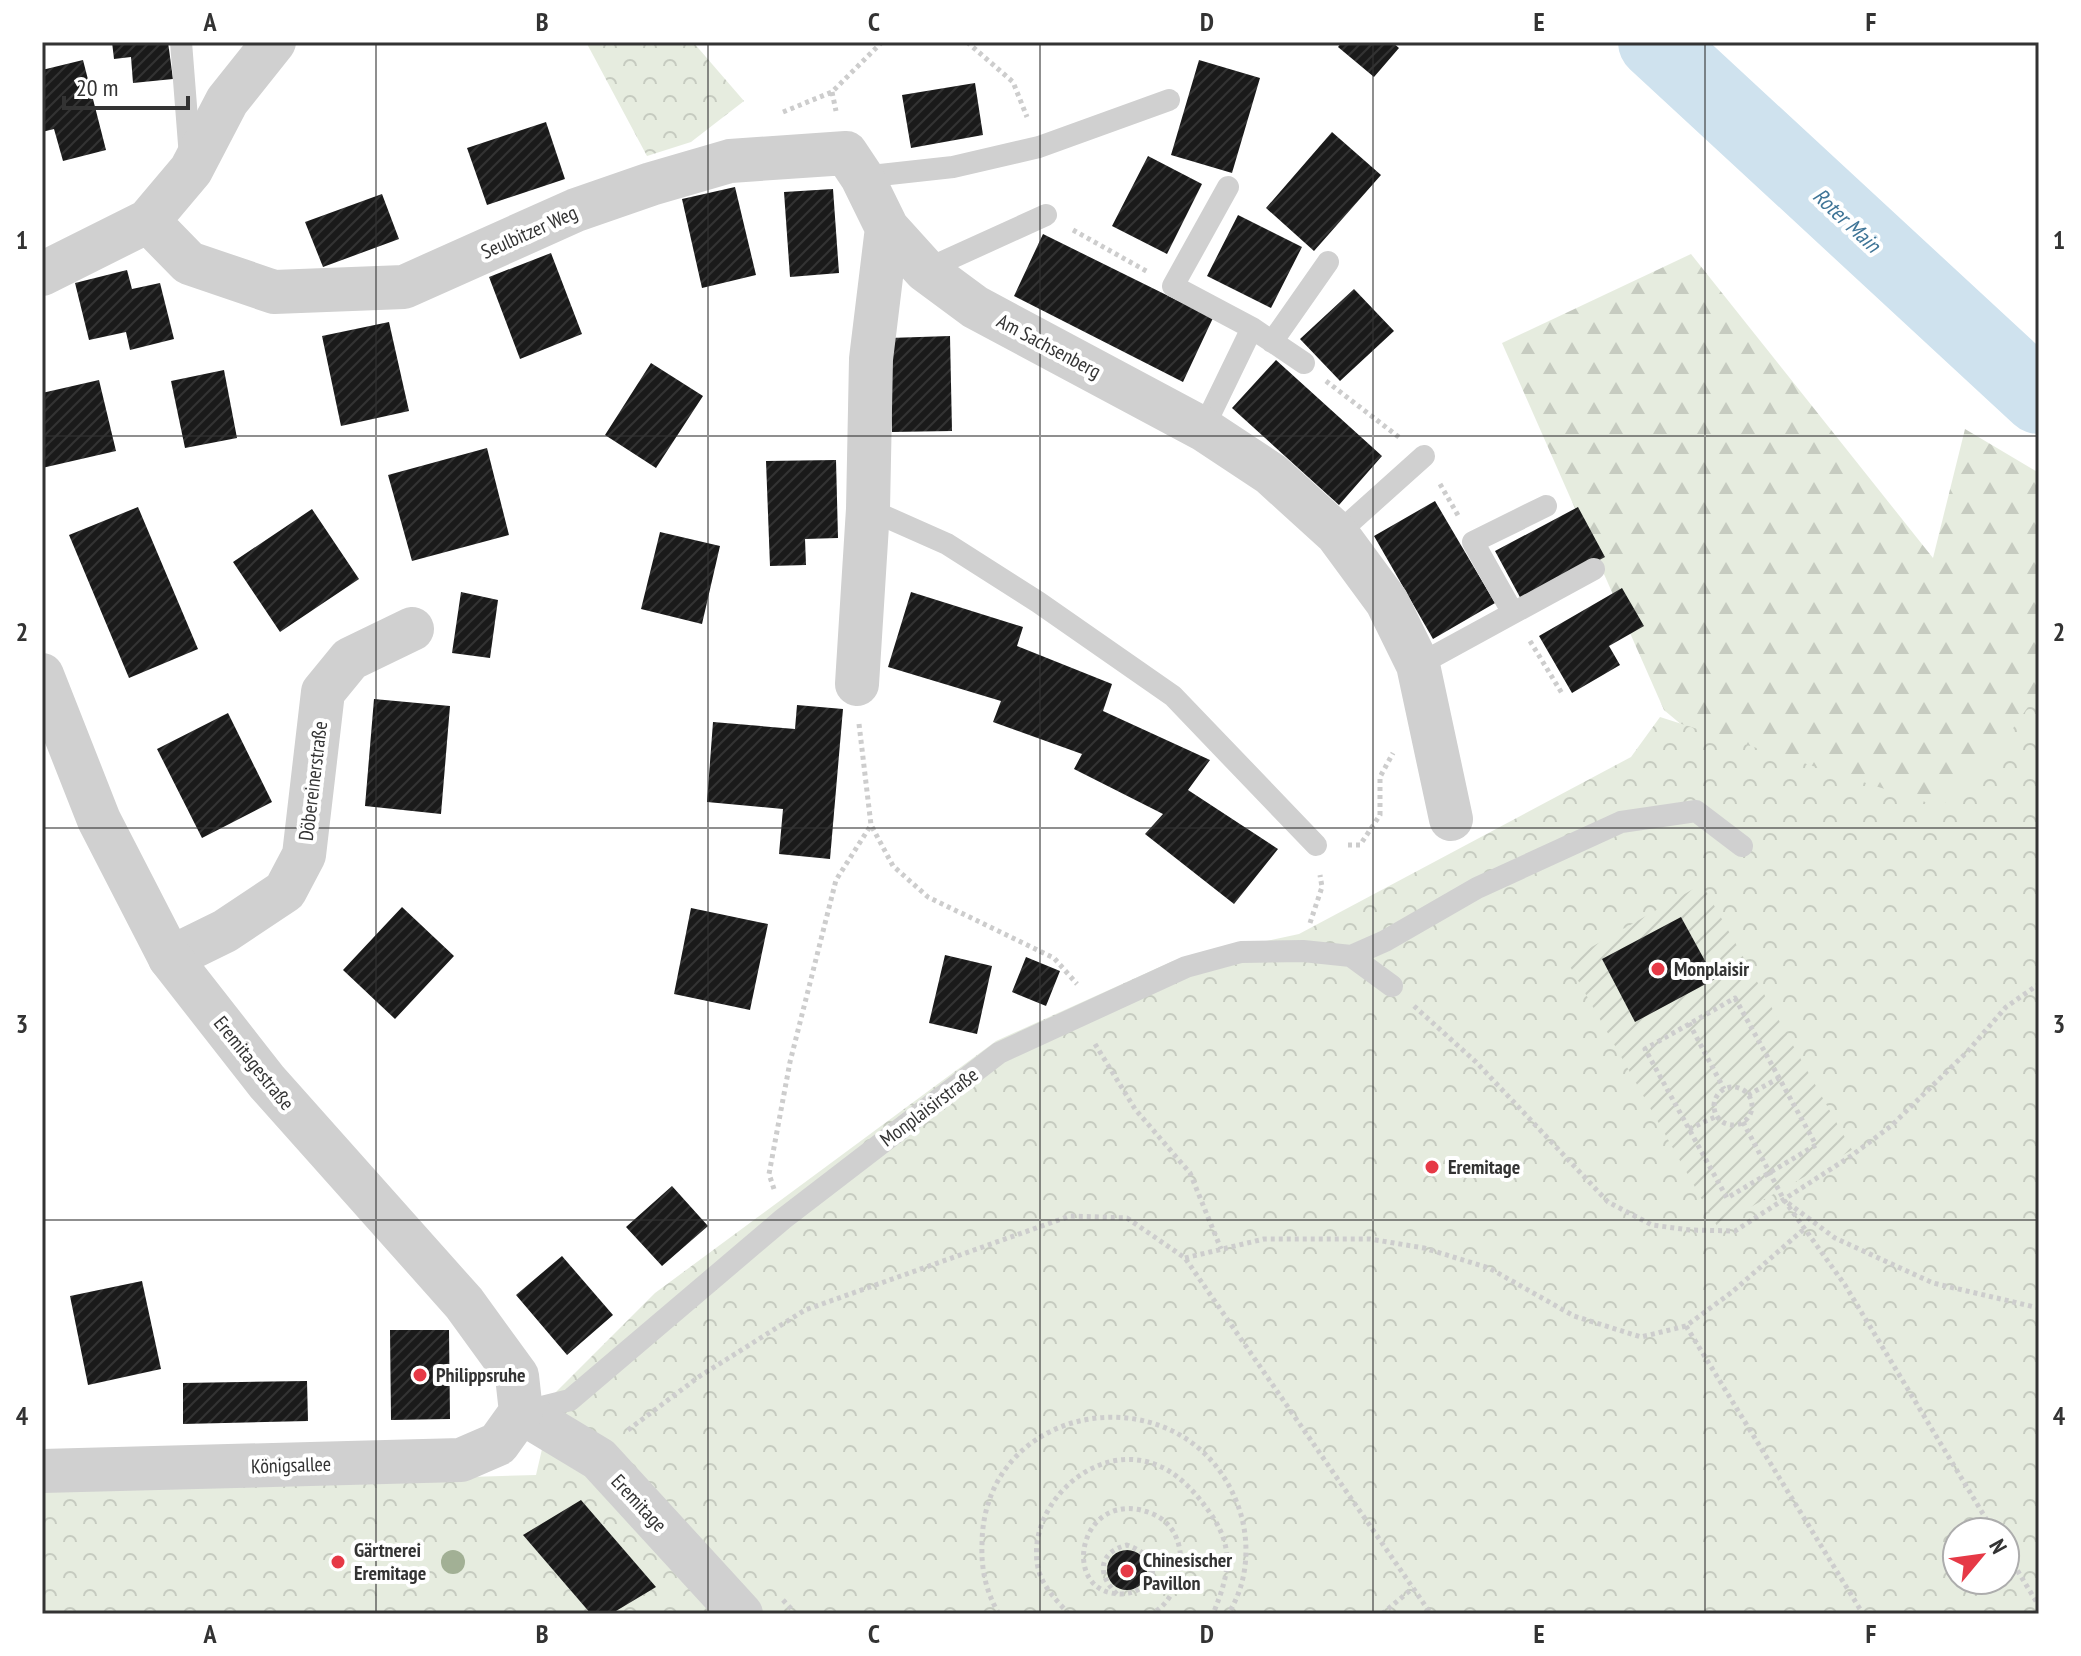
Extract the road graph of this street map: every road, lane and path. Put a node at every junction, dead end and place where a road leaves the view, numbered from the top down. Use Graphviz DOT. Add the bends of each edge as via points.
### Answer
graph roads {
  1 [pos="181,42"];
  2 [pos="274,42"];
  3 [pos="882,42"];
  4 [pos="967,42"];
  5 [pos="832,92"];
  6 [pos="1169,100"];
  7 [pos="1039,147"];
  8 [pos="191,170"];
  9 [pos="862,177"];
  10 [pos="1228,187"];
  11 [pos="1046,215"];
  12 [pos="148,221"];
  13 [pos="887,228"];
  14 [pos="1328,262"];
  15 [pos="925,270"];
  16 [pos="42,274"];
  17 [pos="1173,286"];
  18 [pos="1252,328"];
  19 [pos="1272,342"];
  20 [pos="1304,363"];
  21 [pos="1203,429"];
  22 [pos="1424,456"];
  23 [pos="1546,506"];
  24 [pos="868,509"];
  25 [pos="1337,534"];
  26 [pos="1594,569"];
  27 [pos="1513,613"];
  28 [pos="412,629"];
  29 [pos="1418,665"];
  30 [pos="42,675"];
  31 [pos="857,684"];
  32 [pos="1563,695"];
  33 [pos="1431,728"];
  34 [pos="1451,819"];
  35 [pos="871,825"];
  36 [pos="1316,845"];
  37 [pos="1360,845"];
  38 [pos="1742,846"];
  39 [pos="1311,918"];
  40 [pos="1351,956"];
  41 [pos="170,958"];
  42 [pos="2039,984"];
  43 [pos="1392,986"];
  44 [pos="1083,1013"];
  45 [pos="1689,1023"];
  46 [pos="1779,1078"];
  47 [pos="1724,1089"];
  48 [pos="1748,1095"];
  49 [pos="1717,1116"];
  50 [pos="1743,1122"];
  51 [pos="1689,1129"];
  52 [pos="1770,1173"];
  53 [pos="1784,1200"];
  54 [pos="783,1219"];
  55 [pos="1804,1229"];
  56 [pos="1221,1249"];
  57 [pos="1185,1258"];
  58 [pos="2039,1308"];
  59 [pos="1686,1326"];
  60 [pos="521,1412"];
  61 [pos="599,1459"];
  62 [pos="42,1471"];
  63 [pos="1984,1516"];
  64 [pos="2021,1576"];
  65 [pos="1413,1588"];
  66 [pos="1117,1594"];
  67 [pos="2039,1606"];
  68 [pos="741,1614"];
  69 [pos="999,1614"];
  70 [pos="1069,1614"];
  71 [pos="1151,1614"];
  72 [pos="1213,1614"];
  73 [pos="1228,1614"];
  74 [pos="1382,1614"];
  75 [pos="1431,1614"];
  76 [pos="1863,1614"];
  1 -- 8 [label="lane"];
  2 -- 8 [label="street" via="227,101"];
  3 -- 5 [label="path"];
  4 -- 7 [label="path" via="1013,82"];
  6 -- 7 [label="lane"];
  7 -- 9 [label="lane" via="953,167"];
  8 -- 12 [label="street"];
  9 -- 12 [label="street, Seulbitzer Weg" via="846,153 730,161 576,210 404,287 274,292 189,263"];
  9 -- 13 [label="street, Seulbitzer Weg"];
  10 -- 17 [label="lane"];
  11 -- 15 [label="lane"];
  11 -- 17 [label="path"];
  12 -- 16 [label="street"];
  13 -- 15 [label="street, Am Sachsenberg"];
  13 -- 24 [label="street" via="871,359"];
  14 -- 19 [label="lane"];
  15 -- 21 [label="street, Am Sachsenberg" via="975,307"];
  17 -- 18 [label="lane"];
  18 -- 19 [label="lane"];
  18 -- 21 [label="lane"];
  19 -- 20 [label="lane"];
  21 -- 25 [label="street, Am Sachsenberg" via="1271,474"];
  22 -- 25 [label="lane"];
  23 -- 27 [label="lane" via="1473,542"];
  24 -- 31 [label="street"];
  24 -- 36 [label="lane" via="947,544 1173,696"];
  25 -- 29 [label="street, Am Sachsenberg" via="1387,602"];
  26 -- 27 [label="lane"];
  27 -- 29 [label="lane"];
  27 -- 32 [label="path"];
  28 -- 41 [label="street, Döbereinerstraße" via="350,659 323,692 304,855 285,891 225,931"];
  29 -- 33 [label="street, Am Sachsenberg"];
  30 -- 41 [label="street, Eremitagestraße" via="99,820"];
  31 -- 35 [label="path"];
  33 -- 34 [label="street, Am Sachsenberg"];
  33 -- 37 [label="path" via="1395,749 1380,777 1380,815"];
  35 -- 44 [label="path" via="893,866 928,897 1054,958 1079,987"];
  35 -- 54 [label="path" via="836,880 790,1062 769,1174"];
  36 -- 39 [label="path" via="1322,887"];
  38 -- 40 [label="lane" via="1696,811 1621,822 1477,888"];
  40 -- 43 [label="lane"];
  40 -- 44 [label="lane, Monplaisirstraße" via="1241,952 1186,967"];
  41 -- 60 [label="street, Eremitagestraße" via="267,1082 464,1303 517,1376"];
  42 -- 53 [label="path" via="2006,1007 1891,1126"];
  43 -- 53 [label="path" via="1476,1062 1608,1202 1652,1225 1735,1231"];
  44 -- 54 [label="lane, Monplaisirstraße" via="999,1053"];
  44 -- 56 [label="path" via="1135,1109 1190,1173"];
  45 -- 46 [label="path" via="1735,998"];
  45 -- 47 [label="path"];
  45 -- 51 [label="path" via="1645,1049"];
  46 -- 48 [label="path"];
  46 -- 52 [label="path" via="1816,1145"];
  47 -- 48 [label="path" via="1741,1088"];
  47 -- 49 [label="path" via="1713,1103"];
  48 -- 50 [label="path" via="1752,1106"];
  49 -- 50 [label="path" via="1726,1123"];
  49 -- 51 [label="path"];
  50 -- 52 [label="path"];
  51 -- 52 [label="path" via="1727,1198"];
  52 -- 53 [label="path"];
  53 -- 55 [label="path"];
  53 -- 58 [label="path" via="1835,1238 1933,1283"];
  54 -- 60 [label="lane, Monplaisirstraße" via="570,1400"];
  55 -- 59 [label="path"];
  55 -- 63 [label="path" via="1845,1285"];
  56 -- 57 [label="path"];
  56 -- 59 [label="path" via="1264,1239 1424,1248 1489,1268 1574,1316 1641,1337"];
  57 -- 61 [label="path" via="1127,1218 1070,1216 805,1310 700,1376 623,1433"];
  57 -- 65 [label="path"];
  59 -- 76 [label="path"];
  60 -- 61 [label="street, Eremitage"];
  60 -- 62 [label="street, Königsallee" via="498,1444 461,1460"];
  61 -- 68 [label="street, Eremitage"];
  64 -- 67 [label="path"];
  65 -- 74 [label="path"];
  65 -- 75 [label="path"];
  66 -- 66 [label="path" via="1102,1570 1103,1558 1127,1545 1146,1555 1152,1576 1139,1591"];
  66 -- 71 [label="path" via="1091,1581 1083,1557 1088,1532 1107,1512 1126,1509 1154,1515 1167,1523 1180,1548 1181,1567 1166,1606"];
  69 -- 73 [label="path" via="981,1566 982,1529 992,1493 1012,1461 1044,1434 1083,1418 1125,1415 1166,1425 1201,1448 1229,1480 1244,1519 1246,1562"];
  70 -- 72 [label="path" via="1038,1570 1037,1542 1046,1511 1073,1478 1101,1465 1129,1461 1159,1465 1194,1491 1223,1530 1229,1575"];
}
